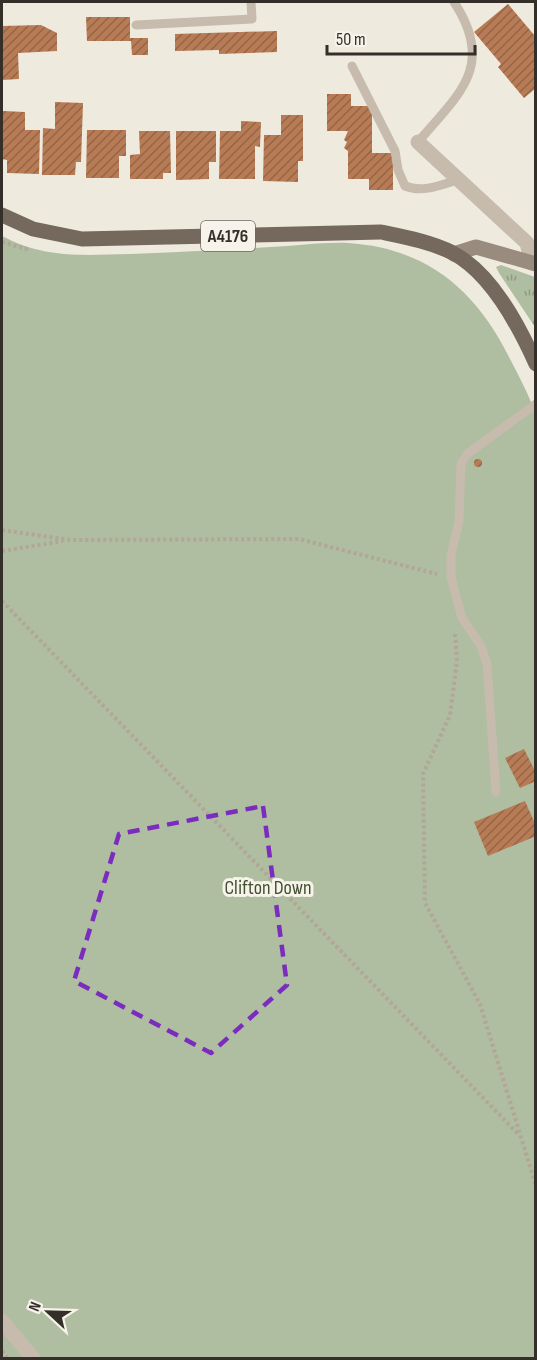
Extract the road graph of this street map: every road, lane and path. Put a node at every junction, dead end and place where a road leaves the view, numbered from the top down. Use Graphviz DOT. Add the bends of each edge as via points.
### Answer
graph roads {
  1 [pos="251,2"];
  2 [pos="454,2"];
  3 [pos="136,25"];
  4 [pos="352,66"];
  5 [pos="418,142"];
  6 [pos="457,180"];
  7 [pos="2,215"];
  8 [pos="454,254"];
  9 [pos="534,264"];
  10 [pos="536,364"];
  11 [pos="536,404"];
  12 [pos="2,530"];
  13 [pos="70,540"];
  14 [pos="2,551"];
  15 [pos="451,577"];
  16 [pos="2,601"];
  17 [pos="455,625"];
  18 [pos="496,792"];
  19 [pos="519,1136"];
  20 [pos="536,1186"];
  21 [pos="2,1321"];
  22 [pos="2,1352"];
  23 [pos="7,1359"];
  24 [pos="33,1359"];
  1 -- 3 [label="lane" via="252,19"];
  2 -- 5 [label="lane" via="470,36 473,65 459,94"];
  4 -- 6 [label="lane" via="396,151 405,186 434,187"];
  5 -- 6 [label="street"];
  6 -- 9 [label="street" via="527,243"];
  7 -- 8 [label="main road, A4176" via="33,229 82,239 381,232"];
  8 -- 9 [label="main road" via="476,247"];
  8 -- 10 [label="main road, A4176" via="491,285 519,326"];
  11 -- 15 [label="lane" via="467,454 461,464 459,521 451,555"];
  12 -- 13 [label="path"];
  13 -- 14 [label="path"];
  13 -- 15 [label="path" via="299,539"];
  15 -- 18 [label="lane" via="462,618 481,646 487,664"];
  16 -- 19 [label="path"];
  17 -- 19 [label="path" via="458,661 450,715 423,774 424,903 480,1004"];
  19 -- 20 [label="path"];
  21 -- 24 [label="street"];
  22 -- 23 [label="path"];
}
